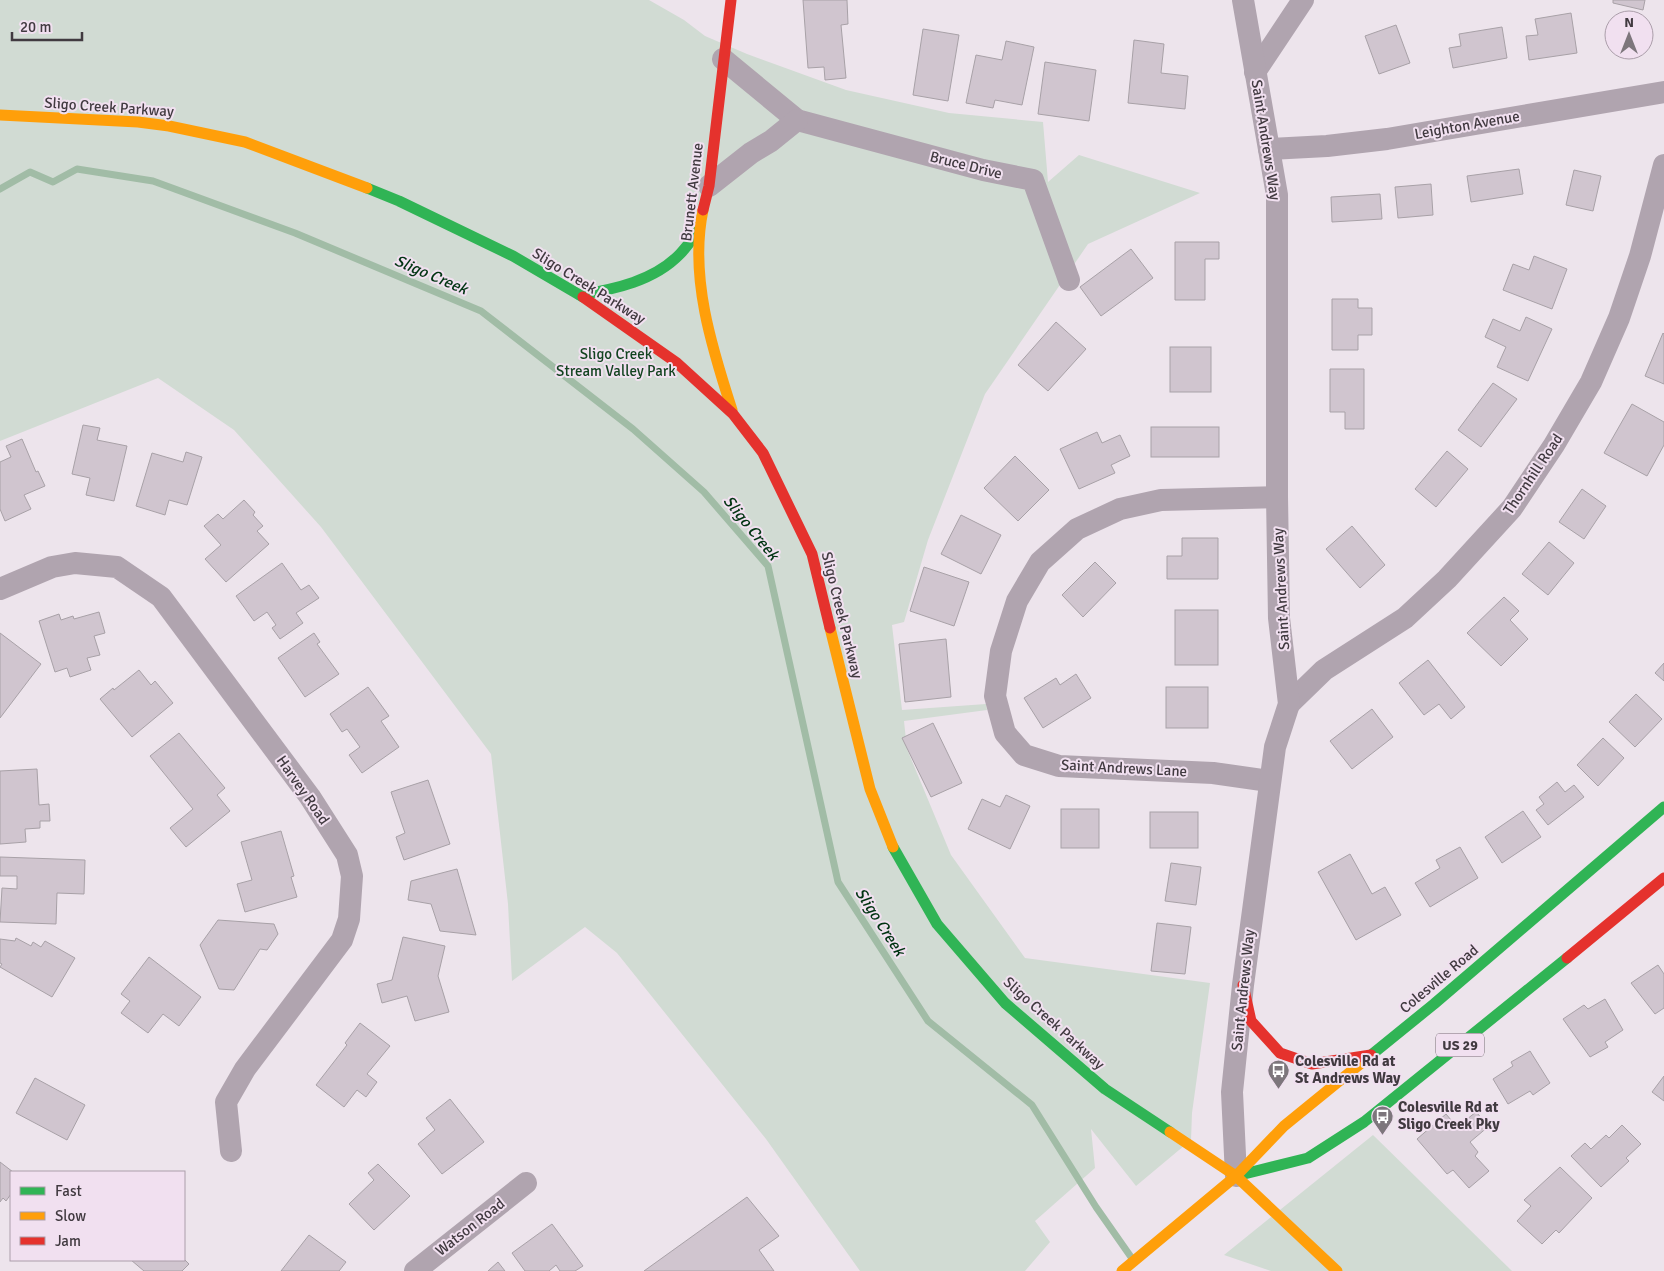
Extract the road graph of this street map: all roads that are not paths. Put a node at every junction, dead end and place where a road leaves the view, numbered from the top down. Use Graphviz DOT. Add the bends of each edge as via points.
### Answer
graph roads {
  1 [pos="731,0"];
  2 [pos="1243,0"];
  3 [pos="1303,0"];
  4 [pos="723,59"];
  5 [pos="1255,72"];
  6 [pos="1664,92"];
  7 [pos="0,115"];
  8 [pos="797,120"];
  9 [pos="1269,149"];
  10 [pos="1664,165"];
  11 [pos="708,186"];
  12 [pos="699,230"];
  13 [pos="1069,280"];
  14 [pos="580,295"];
  15 [pos="733,414"];
  16 [pos="1277,497"];
  17 [pos="0,589"];
  18 [pos="1289,704"];
  19 [pos="1269,782"];
  20 [pos="1664,807"];
  21 [pos="1664,878"];
  22 [pos="1243,985"];
  23 [pos="1373,1054"];
  24 [pos="231,1151"];
  25 [pos="1236,1176"];
  26 [pos="526,1183"];
  27 [pos="415,1271"];
  28 [pos="1122,1271"];
  29 [pos="1337,1271"];
  1 -- 4 [label="main road, Brunett Avenue"];
  2 -- 5 [label="street, Saint Andrews Way"];
  3 -- 5 [label="street"];
  4 -- 8 [label="street, Bruce Drive"];
  4 -- 11 [label="main road, Brunett Avenue"];
  5 -- 9 [label="street, Saint Andrews Way"];
  6 -- 9 [label="street, Leighton Avenue" via="1387,139"];
  7 -- 14 [label="main road, Sligo Creek Parkway" via="138,122 245,142 399,201 512,256"];
  8 -- 11 [label="street"];
  8 -- 13 [label="street, Bruce Drive" via="982,170 1032,180"];
  9 -- 16 [label="street, Saint Andrews Way" via="1277,195"];
  10 -- 18 [label="street, Thornhill Road" via="1637,265 1619,318 1591,382 1512,508 1447,579 1405,618 1324,670"];
  11 -- 12 [label="main road, Brunett Avenue"];
  12 -- 14 [label="main road" via="677,257 647,277 611,290"];
  12 -- 15 [label="main road, Brunett Avenue" via="701,290 712,349"];
  14 -- 15 [label="main road, Sligo Creek Parkway" via="677,363"];
  15 -- 25 [label="main road, Sligo Creek Parkway" via="763,452 812,554 870,789 896,855 937,924 1005,1003 1105,1089"];
  16 -- 18 [label="street, Saint Andrews Way" via="1279,618"];
  16 -- 19 [label="street, Saint Andrews Lane" via="1160,500 1120,509 1077,529 1040,562 1017,601 1001,651 995,696 1005,733 1024,754 1059,766 1213,773"];
  17 -- 24 [label="street, Harvey Road" via="52,567 75,563 117,567 161,597 310,797 347,855 352,876 349,919 342,940 245,1069 226,1102"];
  18 -- 19 [label="street, Saint Andrews Way" via="1275,748"];
  19 -- 22 [label="street, Saint Andrews Way"];
  20 -- 23 [label="main road, Colesville Road / US 29"];
  21 -- 25 [label="main road, Colesville Road / US 29" via="1364,1122 1308,1158"];
  22 -- 23 [label="main road" via="1251,1020 1280,1053 1312,1064"];
  22 -- 25 [label="street, Saint Andrews Way" via="1232,1092"];
  23 -- 25 [label="main road, Colesville Road / US 29" via="1284,1126"];
  25 -- 28 [label="main road, Colesville Road / US 29"];
  25 -- 29 [label="main road, Sligo Creek Parkway"];
  26 -- 27 [label="street, Watson Road"];
}
